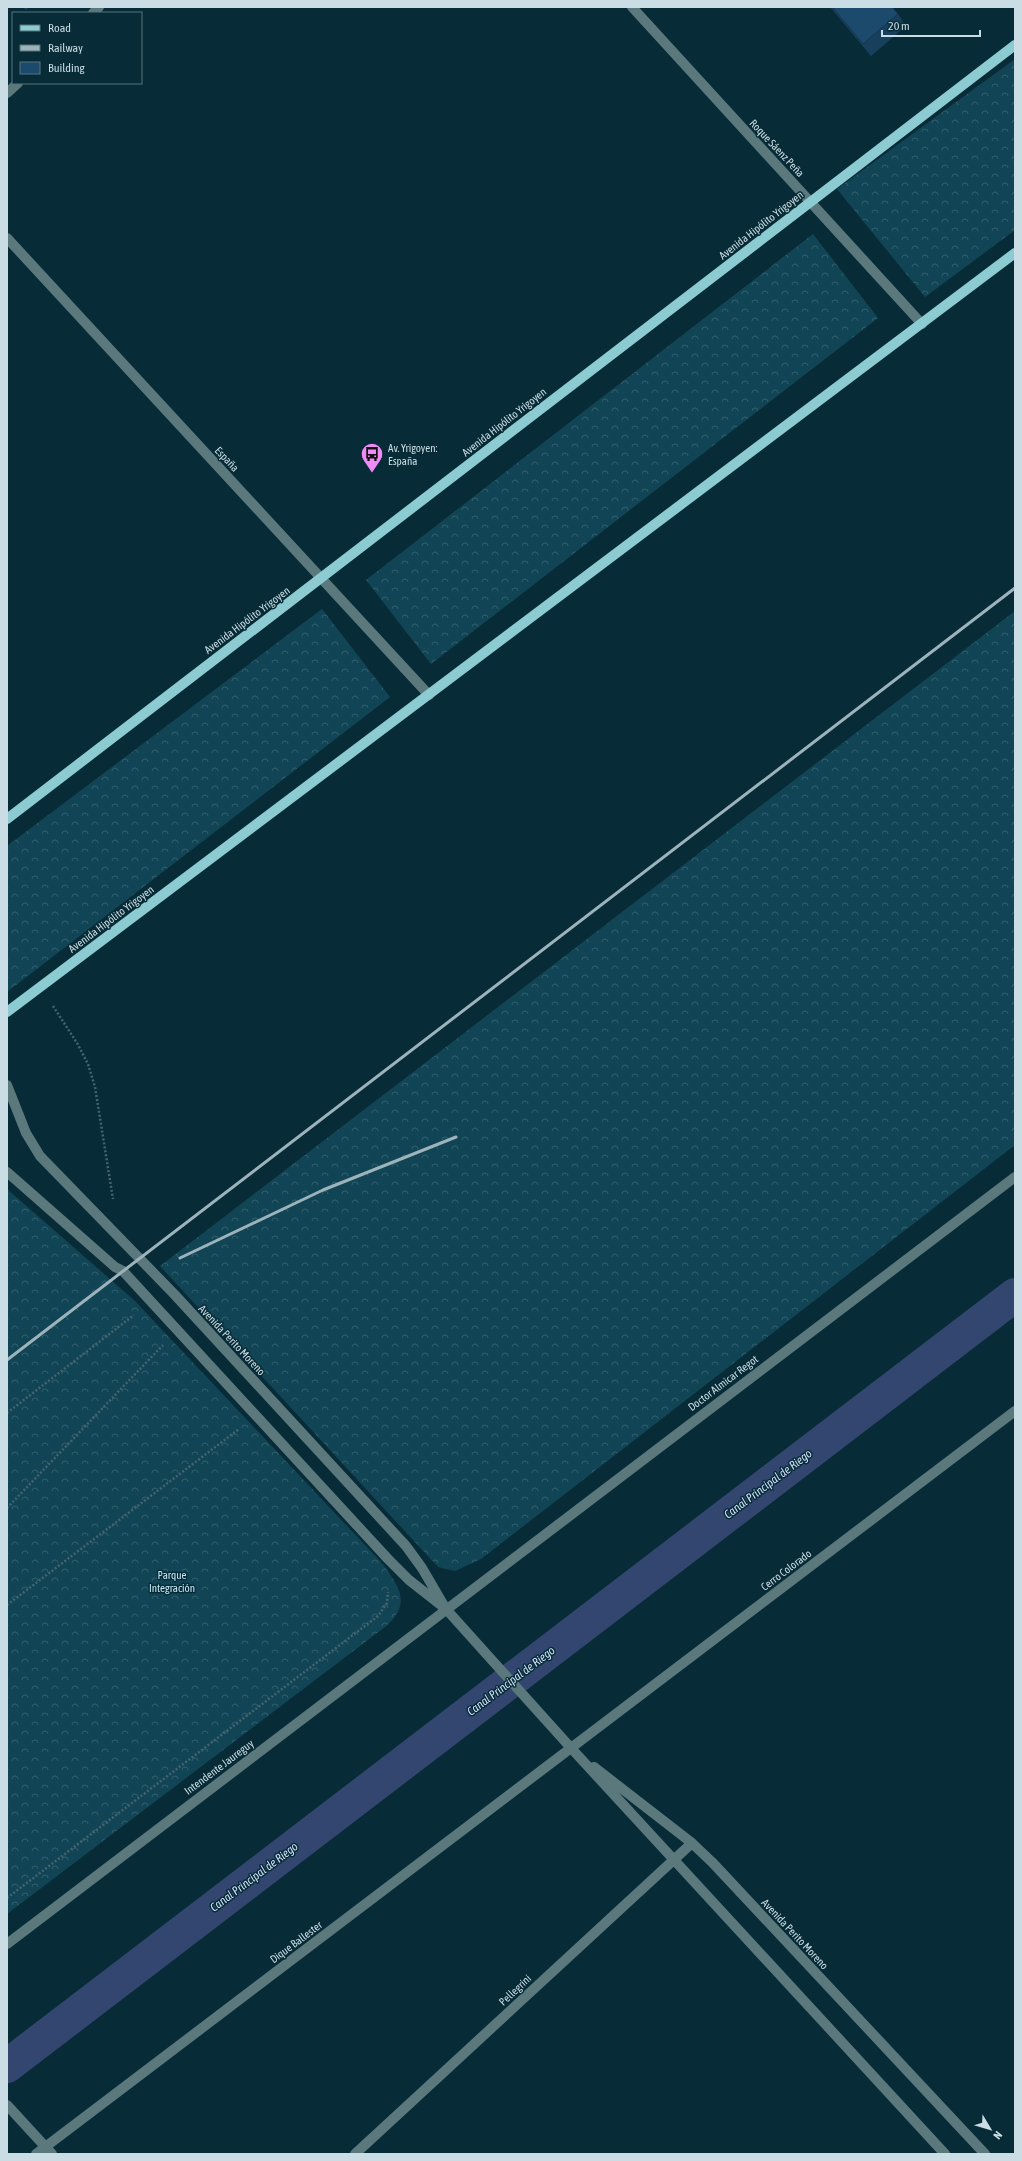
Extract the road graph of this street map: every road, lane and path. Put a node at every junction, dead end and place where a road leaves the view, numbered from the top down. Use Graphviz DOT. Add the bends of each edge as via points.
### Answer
graph roads {
  1 [pos="632,7"];
  2 [pos="1015,45"];
  3 [pos="17,84"];
  4 [pos="7,93"];
  5 [pos="811,202"];
  6 [pos="7,238"];
  7 [pos="1015,253"];
  8 [pos="922,324"];
  9 [pos="321,578"];
  10 [pos="429,695"];
  11 [pos="7,819"];
  12 [pos="40,988"];
  13 [pos="7,1012"];
  14 [pos="7,1085"];
  15 [pos="7,1172"];
  16 [pos="1015,1177"];
  17 [pos="113,1200"];
  18 [pos="132,1310"];
  19 [pos="136,1313"];
  20 [pos="141,1318"];
  21 [pos="160,1339"];
  22 [pos="165,1344"];
  23 [pos="170,1349"];
  24 [pos="1015,1412"];
  25 [pos="7,1413"];
  26 [pos="242,1426"];
  27 [pos="7,1508"];
  28 [pos="388,1591"];
  29 [pos="7,1605"];
  30 [pos="446,1609"];
  31 [pos="571,1748"];
  32 [pos="692,1844"];
  33 [pos="673,1860"];
  34 [pos="7,1898"];
  35 [pos="7,1944"];
  36 [pos="7,2105"];
  37 [pos="48,2150"];
  38 [pos="36,2154"];
  39 [pos="355,2154"];
  40 [pos="945,2154"];
  41 [pos="985,2154"];
  1 -- 5 [label="street, Roque Sáenz Peña"];
  2 -- 5 [label="main road, Avenida Hipólito Yrigoyen"];
  3 -- 4 [label="street"];
  5 -- 8 [label="street, Roque Sáenz Peña"];
  5 -- 9 [label="main road, Avenida Hipólito Yrigoyen"];
  6 -- 9 [label="street, España"];
  7 -- 8 [label="main road, Avenida Hipólito Yrigoyen"];
  8 -- 10 [label="main road, Avenida Hipólito Yrigoyen"];
  9 -- 10 [label="street, España"];
  9 -- 11 [label="main road, Avenida Hipólito Yrigoyen"];
  10 -- 12 [label="main road, Avenida Hipólito Yrigoyen"];
  12 -- 13 [label="main road, Avenida Hipólito Yrigoyen"];
  12 -- 17 [label="path" via="88,1064"];
  14 -- 30 [label="street, Avenida Perito Moreno" via="26,1133 40,1156 175,1295 406,1546"];
  15 -- 30 [label="street, Avenida Perito Moreno" via="115,1267 123,1271 393,1564"];
  16 -- 30 [label="street, Doctor Almicar Regot"];
  18 -- 19 [label="path"];
  19 -- 20 [label="path"];
  19 -- 25 [label="path"];
  21 -- 22 [label="path"];
  22 -- 23 [label="path"];
  22 -- 27 [label="path"];
  24 -- 31 [label="street, Cerro Colorado"];
  26 -- 29 [label="path"];
  28 -- 34 [label="path" via="387,1603 378,1616"];
  30 -- 31 [label="street, Avenida Perito Moreno"];
  30 -- 35 [label="street, Intendente Jaureguy"];
  31 -- 32 [label="street, Avenida Perito Moreno"];
  31 -- 33 [label="street, Avenida Perito Moreno"];
  31 -- 37 [label="street, Dique Ballester"];
  32 -- 33 [label="street, Pellegrini"];
  32 -- 41 [label="street, Avenida Perito Moreno" via="712,1862"];
  33 -- 39 [label="street, Pellegrini"];
  33 -- 40 [label="street, Avenida Perito Moreno"];
  36 -- 37 [label="street"];
  37 -- 38 [label="street, Dique Ballester"];
}
